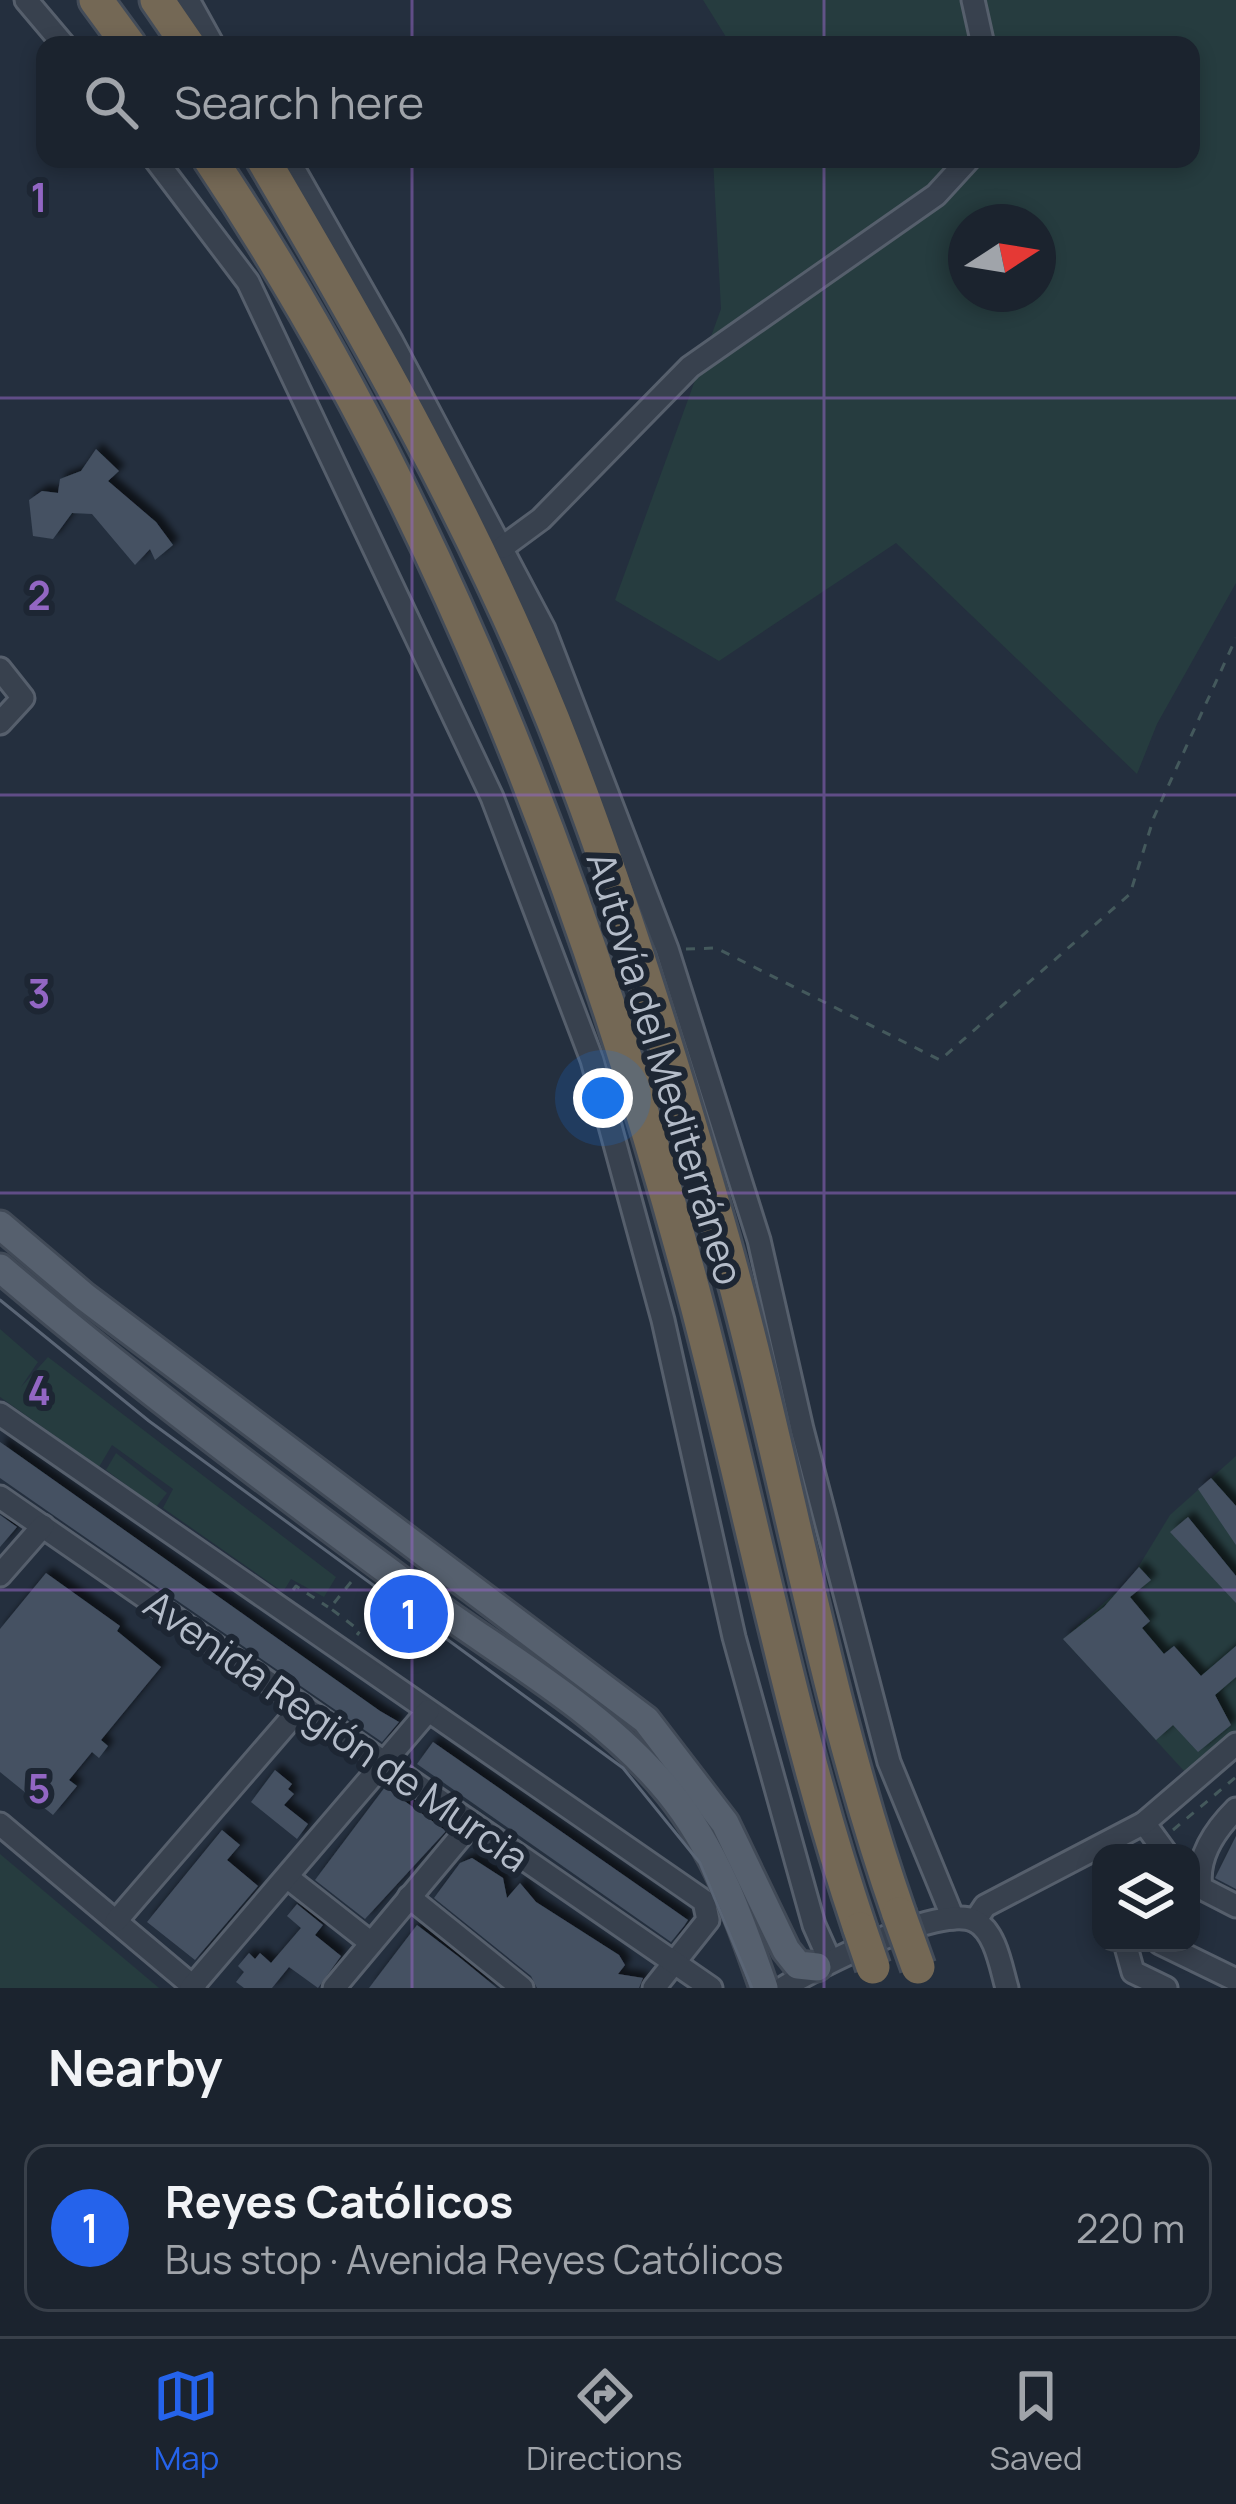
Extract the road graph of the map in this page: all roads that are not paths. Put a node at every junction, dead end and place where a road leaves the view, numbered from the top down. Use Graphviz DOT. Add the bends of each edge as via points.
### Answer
graph roads {
  1 [pos="26,0"];
  2 [pos="96,0"];
  3 [pos="157,0"];
  4 [pos="188,0"];
  5 [pos="973,0"];
  6 [pos="56,36"];
  7 [pos="122,36"];
  8 [pos="182,36"];
  9 [pos="208,36"];
  10 [pos="981,36"];
  11 [pos="162,168"];
  12 [pos="216,168"];
  13 [pos="268,168"];
  14 [pos="292,168"];
  15 [pos="961,168"];
  16 [pos="503,547"];
  17 [pos="0,669"];
  18 [pos="0,723"];
  19 [pos="0,1225"];
  20 [pos="0,1268"];
  21 [pos="1,1416"];
  22 [pos="0,1497"];
  23 [pos="43,1526"];
  24 [pos="0,1575"];
  25 [pos="302,1706"];
  26 [pos="428,1711"];
  27 [pos="1236,1744"];
  28 [pos="384,1762"];
  29 [pos="1236,1809"];
  30 [pos="472,1822"];
  31 [pos="0,1824"];
  32 [pos="1156,1839"];
  33 [pos="1200,1857"];
  34 [pos="286,1877"];
  35 [pos="1200,1883"];
  36 [pos="756,1885"];
  37 [pos="409,1898"];
  38 [pos="1236,1906"];
  39 [pos="964,1920"];
  40 [pos="116,1921"];
  41 [pos="371,1943"];
  42 [pos="1127,1952"];
  43 [pos="1178,1952"];
  44 [pos="674,1962"];
  45 [pos="823,1964"];
  46 [pos="878,1977"];
  47 [pos="923,1977"];
  48 [pos="1236,1980"];
  49 [pos="193,1987"];
  50 [pos="334,1988"];
  51 [pos="522,1988"];
  52 [pos="654,1988"];
  53 [pos="711,1988"];
  54 [pos="764,1988"];
  55 [pos="782,1988"];
  56 [pos="1007,1988"];
  57 [pos="1166,1988"];
  1 -- 6 [label="street"];
  2 -- 7 [label="highway"];
  3 -- 8 [label="highway"];
  4 -- 9 [label="street"];
  5 -- 10 [label="street"];
  11 -- 45 [label="street" via="248,282 492,797 592,1060"];
  12 -- 46 [label="highway, Autovía del Mediterráneo, bridge" via="304,311 446,589 594,951 691,1282 795,1718"];
  13 -- 47 [label="highway, Autovía del Mediterráneo, bridge" via="470,540 552,717 635,944 725,1246 825,1664"];
  14 -- 16 [label="street"];
  15 -- 16 [label="street" via="936,195 690,367 541,519"];
  16 -- 39 [label="street" via="544,629 667,949 759,1240 889,1762"];
  17 -- 18 [label="street" via="22,698"];
  19 -- 36 [label="main road" via="646,1720 725,1823"];
  20 -- 54 [label="main road" via="622,1742 706,1844"];
  21 -- 26 [label="street"];
  22 -- 23 [label="street, Avenida Región de Murcia"];
  23 -- 24 [label="street"];
  23 -- 25 [label="street, Avenida Región de Murcia"];
  25 -- 28 [label="street, Avenida Región de Murcia"];
  25 -- 40 [label="street"];
  26 -- 28 [label="street"];
  26 -- 44 [label="street" via="704,1901 708,1920"];
  27 -- 32 [label="street"];
  28 -- 30 [label="street, Avenida Región de Murcia"];
  28 -- 34 [label="street"];
  29 -- 33 [label="street"];
  30 -- 37 [label="street"];
  30 -- 44 [label="street, Avenida Región de Murcia"];
  31 -- 40 [label="street"];
  32 -- 39 [label="street"];
  34 -- 41 [label="street"];
  34 -- 49 [label="street"];
  35 -- 38 [label="street"];
  36 -- 45 [label="main road" via="798,1965"];
  36 -- 55 [label="main road"];
  37 -- 41 [label="street"];
  37 -- 51 [label="street"];
  39 -- 45 [label="street"];
  39 -- 56 [label="street" via="991,1939"];
  40 -- 49 [label="street"];
  41 -- 50 [label="street"];
  42 -- 57 [label="street" via="1133,1972"];
  43 -- 48 [label="street"];
  44 -- 52 [label="street"];
  44 -- 53 [label="street, Avenida Región de Murcia"];
  45 -- 55 [label="street"];
}
